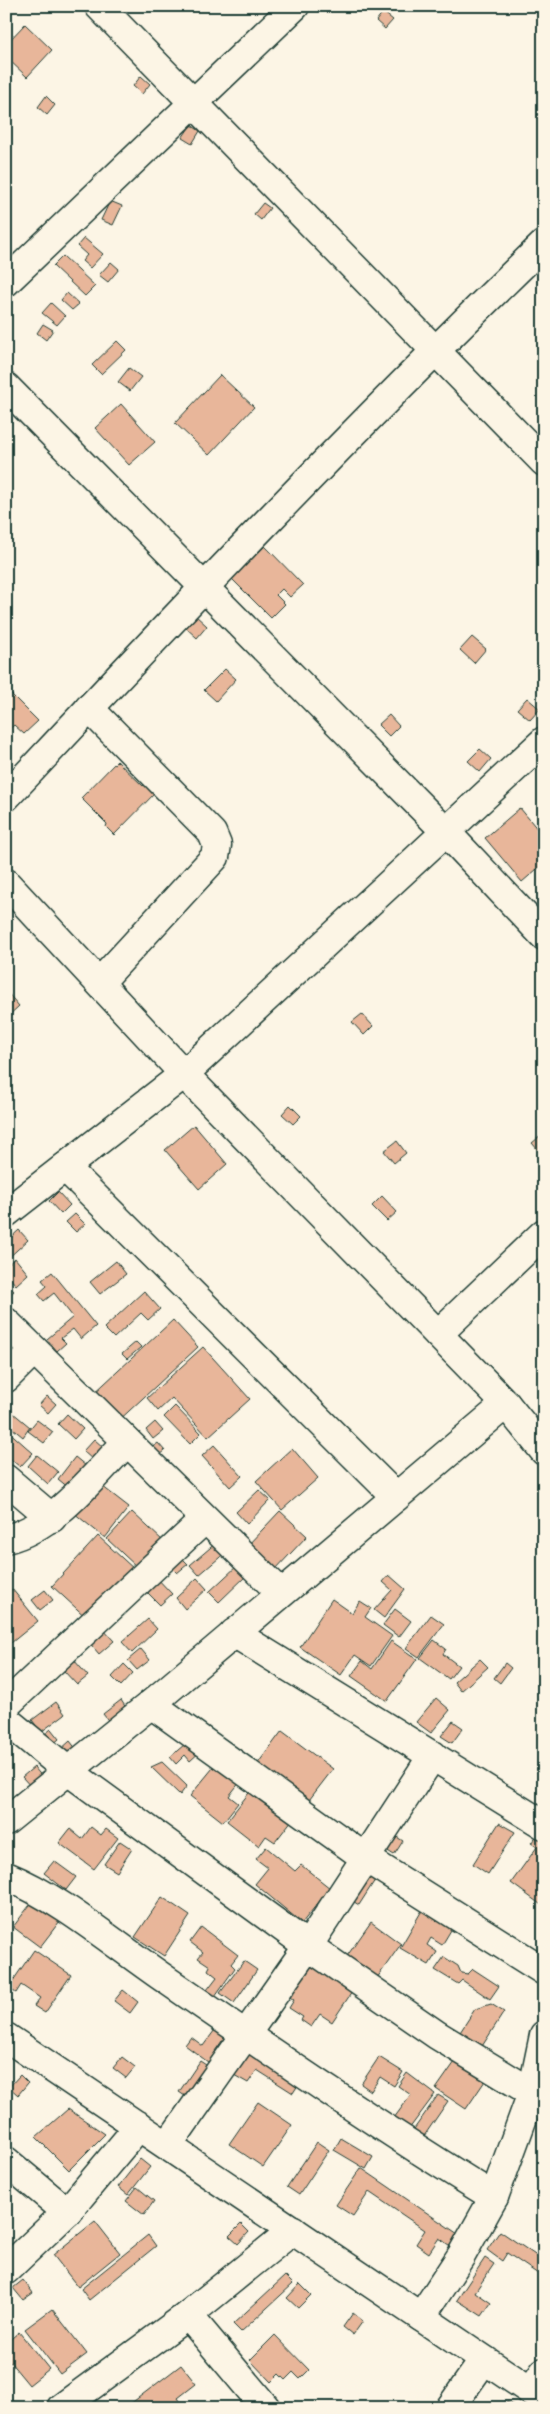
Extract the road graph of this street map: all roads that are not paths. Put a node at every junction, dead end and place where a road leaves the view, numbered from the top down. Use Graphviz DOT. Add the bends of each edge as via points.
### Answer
graph roads {
  1 [pos="99,6"];
  2 [pos="294,6"];
  3 [pos="195,103"];
  4 [pos="544,244"];
  5 [pos="6,282"];
  6 [pos="435,349"];
  7 [pos="6,387"];
  8 [pos="544,462"];
  9 [pos="202,586"];
  10 [pos="89,708"];
  11 [pos="544,741"];
  12 [pos="6,797"];
  13 [pos="446,832"];
  14 [pos="6,883"];
  15 [pos="544,936"];
  16 [pos="100,982"];
  17 [pos="184,1074"];
  18 [pos="65,1167"];
  19 [pos="6,1213"];
  20 [pos="544,1233"];
  21 [pos="6,1322"];
  22 [pos="438,1334"];
  23 [pos="34,1350"];
  24 [pos="6,1378"];
  25 [pos="506,1404"];
  26 [pos="127,1442"];
  27 [pos="544,1451"];
  28 [pos="6,1479"];
  29 [pos="396,1497"];
  30 [pos="52,1518"];
  31 [pos="206,1519"];
  32 [pos="6,1539"];
  33 [pos="281,1594"];
  34 [pos="234,1633"];
  35 [pos="151,1704"];
  36 [pos="6,1705"];
  37 [pos="6,1720"];
  38 [pos="433,1755"];
  39 [pos="68,1771"];
  40 [pos="6,1821"];
  41 [pos="544,1825"];
  42 [pos="367,1859"];
  43 [pos="6,1876"];
  44 [pos="308,1946"];
  45 [pos="544,1971"];
  46 [pos="246,2035"];
  47 [pos="544,2035"];
  48 [pos="6,2037"];
  49 [pos="538,2096"];
  50 [pos="139,2126"];
  51 [pos="168,2145"];
  52 [pos="6,2161"];
  53 [pos="494,2197"];
  54 [pos="67,2212"];
  55 [pos="293,2230"];
  56 [pos="6,2270"];
  57 [pos="188,2315"];
  58 [pos="421,2317"];
  59 [pos="484,2360"];
  60 [pos="539,2388"];
  61 [pos="61,2408"];
  62 [pos="266,2408"];
  63 [pos="450,2408"];
  1 -- 3 [label="street"];
  2 -- 3 [label="street"];
  3 -- 5 [label="street"];
  3 -- 6 [label="street"];
  4 -- 6 [label="street"];
  6 -- 8 [label="street"];
  6 -- 9 [label="street"];
  7 -- 9 [label="street"];
  9 -- 10 [label="street"];
  9 -- 13 [label="street"];
  10 -- 12 [label="street"];
  10 -- 16 [label="street" via="212,833 217,845 214,857"];
  11 -- 13 [label="street"];
  13 -- 15 [label="street"];
  13 -- 17 [label="street"];
  14 -- 16 [label="street"];
  16 -- 17 [label="street"];
  17 -- 18 [label="street"];
  17 -- 22 [label="street"];
  18 -- 19 [label="street"];
  18 -- 29 [label="street"];
  20 -- 22 [label="street"];
  21 -- 23 [label="street"];
  22 -- 25 [label="street"];
  23 -- 24 [label="street"];
  23 -- 26 [label="street"];
  25 -- 27 [label="street"];
  25 -- 29 [label="street"];
  26 -- 30 [label="street"];
  26 -- 31 [label="street"];
  28 -- 30 [label="street"];
  29 -- 33 [label="street"];
  30 -- 32 [label="street" via="26,1533"];
  31 -- 33 [label="street"];
  31 -- 36 [label="street"];
  33 -- 34 [label="street"];
  34 -- 35 [label="street"];
  34 -- 38 [label="street"];
  35 -- 39 [label="street"];
  35 -- 42 [label="street"];
  37 -- 39 [label="street"];
  38 -- 41 [label="street"];
  38 -- 42 [label="street"];
  39 -- 40 [label="street"];
  39 -- 44 [label="street"];
  42 -- 44 [label="street"];
  42 -- 45 [label="street"];
  43 -- 46 [label="street" via="83,1922"];
  44 -- 46 [label="street"];
  44 -- 49 [label="street" via="437,2035"];
  46 -- 51 [label="street"];
  46 -- 53 [label="street"];
  47 -- 49 [label="street"];
  48 -- 50 [label="street"];
  49 -- 53 [label="street"];
  50 -- 51 [label="street"];
  50 -- 54 [label="street"];
  51 -- 55 [label="street"];
  52 -- 54 [label="street"];
  53 -- 58 [label="street"];
  54 -- 56 [label="street"];
  55 -- 57 [label="street"];
  55 -- 58 [label="street"];
  57 -- 61 [label="street"];
  57 -- 62 [label="street"];
  58 -- 59 [label="street"];
  59 -- 60 [label="street"];
  59 -- 63 [label="street"];
}
